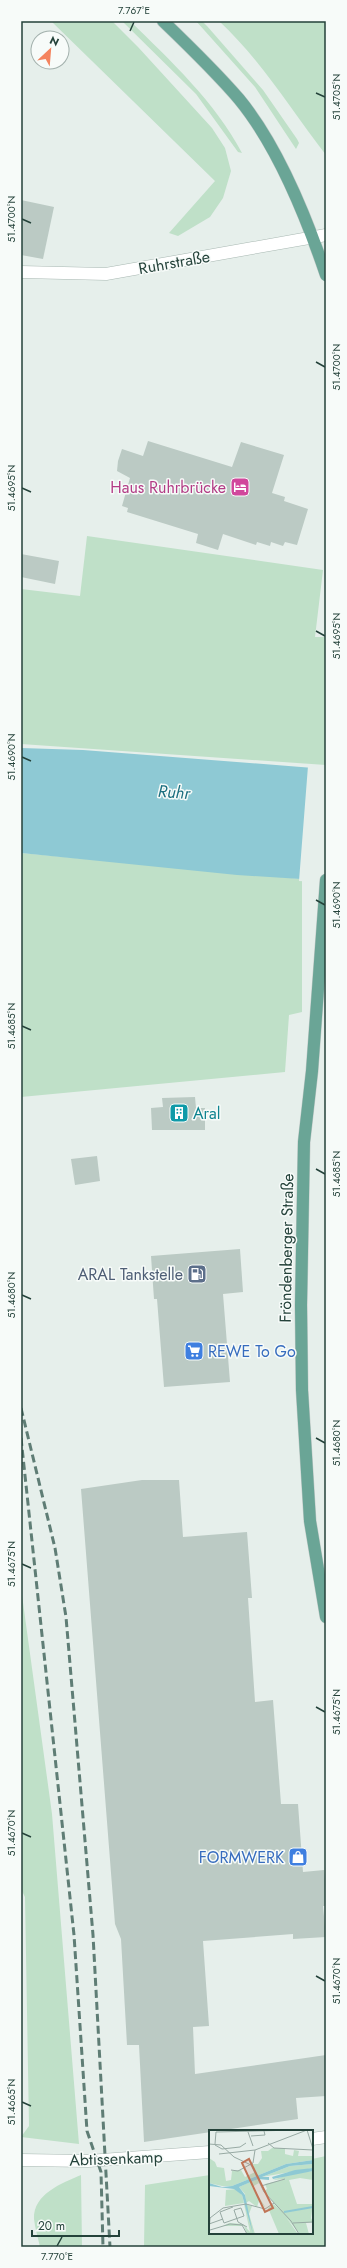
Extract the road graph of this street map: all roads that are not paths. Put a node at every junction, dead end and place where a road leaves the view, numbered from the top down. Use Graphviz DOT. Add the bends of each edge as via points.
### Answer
graph roads {
  1 [pos="163,21"];
  2 [pos="326,235"];
  3 [pos="314,238"];
  4 [pos="21,272"];
  5 [pos="326,275"];
  6 [pos="326,880"];
  7 [pos="326,1617"];
  8 [pos="326,2137"];
  9 [pos="313,2139"];
  10 [pos="209,2152"];
  11 [pos="21,2160"];
  1 -- 3 [label="main road" via="240,100 273,151"];
  2 -- 3 [label="street, Ruhrstraße"];
  3 -- 4 [label="street, Ruhrstraße" via="106,274"];
  3 -- 5 [label="main road"];
  6 -- 7 [label="main road, Fröndenberger Straße" via="312,1071 304,1142 301,1238 302,1390 310,1521"];
  8 -- 9 [label="street"];
  10 -- 11 [label="street, Abtissenkamp" via="88,2161"];
}
